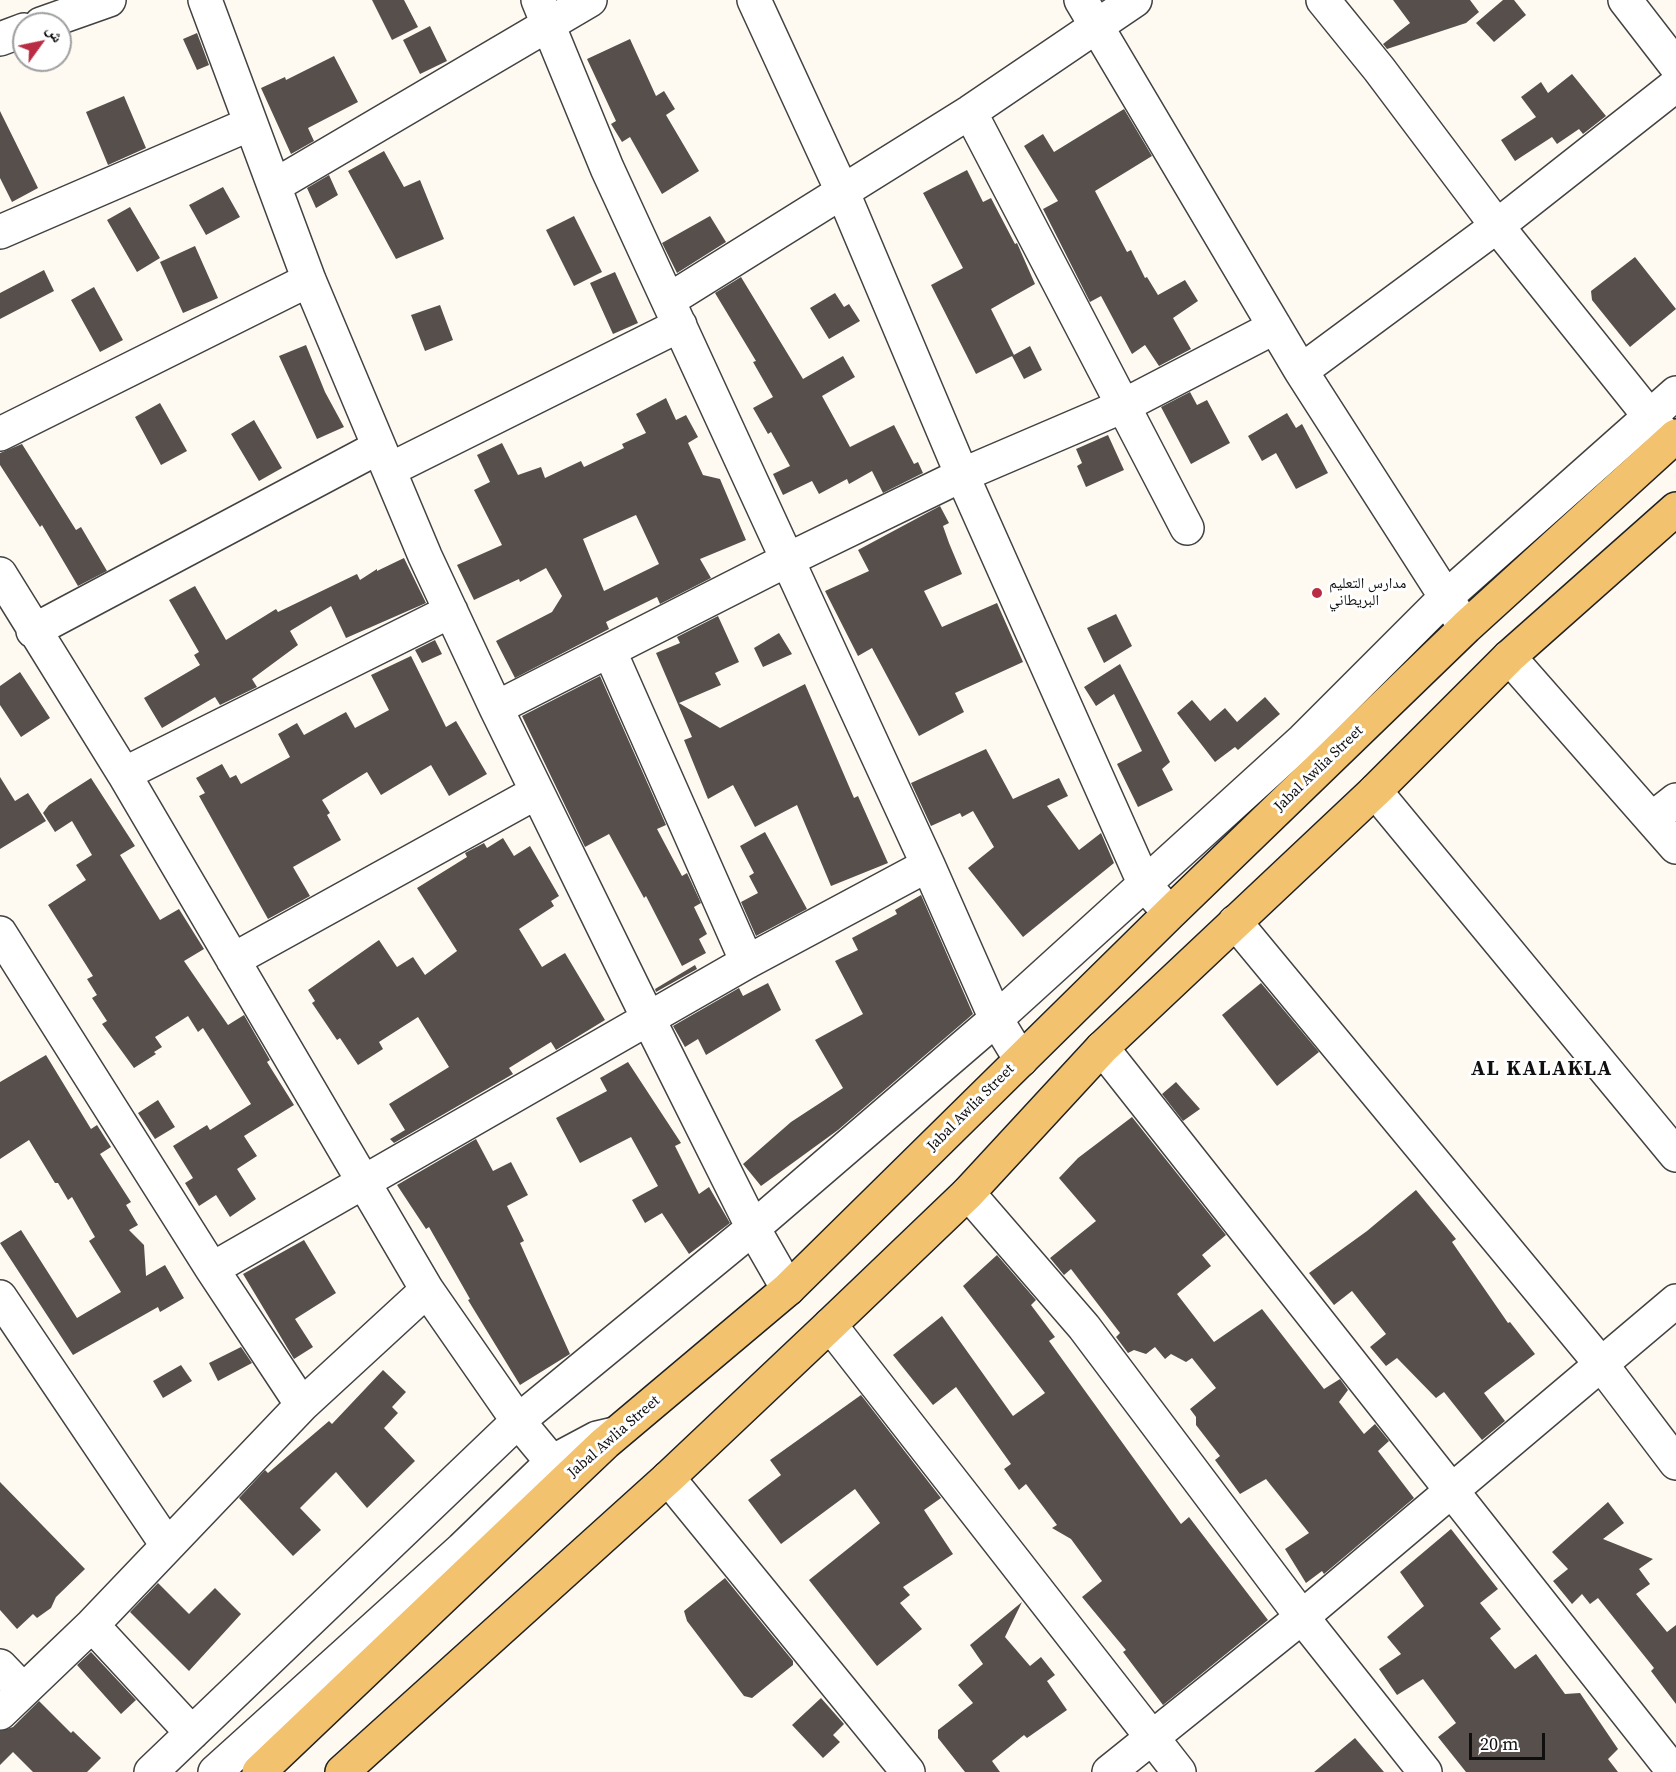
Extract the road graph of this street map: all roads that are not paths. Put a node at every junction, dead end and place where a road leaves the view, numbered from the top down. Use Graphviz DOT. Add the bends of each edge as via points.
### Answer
graph roads {
  1 [pos="109,0"];
  2 [pos="205,0"];
  3 [pos="590,0"];
  4 [pos="754,0"];
  5 [pos="1135,0"];
  6 [pos="1323,0"];
  7 [pos="1625,0"];
  8 [pos="72,13"];
  9 [pos="543,13"];
  10 [pos="1089,14"];
  11 [pos="1676,66"];
  12 [pos="1676,85"];
  13 [pos="970,112"];
  14 [pos="250,124"];
  15 [pos="273,186"];
  16 [pos="843,193"];
  17 [pos="1497,225"];
  18 [pos="0,231"];
  19 [pos="309,280"];
  20 [pos="674,312"];
  21 [pos="1275,327"];
  22 [pos="1301,371"];
  23 [pos="1676,393"];
  24 [pos="1123,406"];
  25 [pos="1649,416"];
  26 [pos="0,434"];
  27 [pos="1673,439"];
  28 [pos="384,459"];
  29 [pos="962,475"];
  30 [pos="1676,509"];
  31 [pos="1187,528"];
  32 [pos="787,560"];
  33 [pos="0,574"];
  34 [pos="1445,598"];
  35 [pos="451,611"];
  36 [pos="1466,627"];
  37 [pos="33,631"];
  38 [pos="610,652"];
  39 [pos="1509,657"];
  40 [pos="496,708"];
  41 [pos="124,774"];
  42 [pos="1374,791"];
  43 [pos="537,792"];
  44 [pos="1664,809"];
  45 [pos="1676,847"];
  46 [pos="928,865"];
  47 [pos="1145,885"];
  48 [pos="1169,914"];
  49 [pos="1235,922"];
  50 [pos="0,933"];
  51 [pos="233,960"];
  52 [pos="747,962"];
  53 [pos="996,1019"];
  54 [pos="649,1020"];
  55 [pos="1102,1048"];
  56 [pos="1021,1060"];
  57 [pos="1676,1155"];
  58 [pos="363,1180"];
  59 [pos="968,1193"];
  60 [pos="753,1228"];
  61 [pos="212,1269"];
  62 [pos="788,1289"];
  63 [pos="428,1290"];
  64 [pos="0,1297"];
  65 [pos="1676,1301"];
  66 [pos="830,1325"];
  67 [pos="9,1333"];
  68 [pos="1601,1364"];
  69 [pos="302,1405"];
  70 [pos="518,1421"];
  71 [pos="614,1434"];
  72 [pos="552,1462"];
  73 [pos="1676,1463"];
  74 [pos="668,1478"];
  75 [pos="1452,1488"];
  76 [pos="166,1545"];
  77 [pos="1302,1617"];
  78 [pos="92,1625"];
  79 [pos="0,1666"];
  80 [pos="11,1701"];
  81 [pos="192,1733"];
  82 [pos="1152,1736"];
  83 [pos="345,1771"];
  84 [pos="151,1772"];
  85 [pos="215,1772"];
  86 [pos="259,1772"];
  87 [pos="908,1772"];
  88 [pos="1109,1772"];
  89 [pos="1179,1772"];
  90 [pos="1425,1772"];
  91 [pos="1674,1772"];
  1 -- 8 [label="street"];
  2 -- 14 [label="street"];
  3 -- 9 [label="street"];
  4 -- 16 [label="street"];
  5 -- 10 [label="street"];
  6 -- 17 [label="street"];
  7 -- 11 [label="street"];
  9 -- 15 [label="street"];
  9 -- 20 [label="street" via="607,168"];
  10 -- 13 [label="street"];
  10 -- 21 [label="street"];
  12 -- 17 [label="street"];
  13 -- 16 [label="street"];
  13 -- 24 [label="street"];
  14 -- 15 [label="street"];
  14 -- 18 [label="street"];
  15 -- 19 [label="street"];
  16 -- 20 [label="street"];
  16 -- 29 [label="street"];
  17 -- 22 [label="street"];
  17 -- 25 [label="street"];
  19 -- 26 [label="street"];
  19 -- 28 [label="street"];
  20 -- 28 [label="street"];
  20 -- 32 [label="street"];
  21 -- 22 [label="street"];
  21 -- 24 [label="street"];
  22 -- 34 [label="street"];
  23 -- 25 [label="street"];
  24 -- 29 [label="street"];
  24 -- 31 [label="street"];
  25 -- 27 [label="street"];
  25 -- 34 [label="street"];
  27 -- 36 [label="main road, Jabal Awlia Street"];
  28 -- 35 [label="street"];
  28 -- 37 [label="street"];
  29 -- 32 [label="street"];
  29 -- 47 [label="street"];
  30 -- 39 [label="main road"];
  32 -- 38 [label="street"];
  32 -- 46 [label="street"];
  33 -- 37 [label="street"];
  34 -- 36 [label="street"];
  34 -- 47 [label="street" via="1303,740"];
  35 -- 40 [label="street"];
  35 -- 41 [label="street"];
  36 -- 48 [label="main road, Jabal Awlia Street"];
  37 -- 41 [label="street"];
  38 -- 40 [label="street"];
  38 -- 52 [label="street"];
  39 -- 42 [label="main road"];
  39 -- 44 [label="street"];
  40 -- 43 [label="street"];
  41 -- 51 [label="street"];
  42 -- 49 [label="main road"];
  42 -- 57 [label="street"];
  43 -- 51 [label="street"];
  43 -- 54 [label="street"];
  44 -- 45 [label="street"];
  46 -- 52 [label="street"];
  46 -- 53 [label="street"];
  47 -- 48 [label="street"];
  47 -- 53 [label="street"];
  48 -- 56 [label="main road, Jabal Awlia Street"];
  49 -- 55 [label="main road"];
  49 -- 68 [label="street"];
  50 -- 61 [label="street"];
  51 -- 58 [label="street"];
  52 -- 54 [label="street"];
  53 -- 56 [label="street"];
  53 -- 60 [label="street"];
  54 -- 58 [label="street"];
  54 -- 60 [label="street"];
  55 -- 59 [label="main road"];
  55 -- 75 [label="street"];
  56 -- 62 [label="main road, Jabal Awlia Street"];
  58 -- 61 [label="street"];
  58 -- 63 [label="street"];
  59 -- 66 [label="main road"];
  59 -- 77 [label="street" via="1084,1327"];
  60 -- 62 [label="street"];
  60 -- 70 [label="street"];
  61 -- 69 [label="street"];
  62 -- 71 [label="main road, Jabal Awlia Street"];
  63 -- 69 [label="street"];
  63 -- 70 [label="street"];
  64 -- 67 [label="street"];
  65 -- 68 [label="street"];
  66 -- 74 [label="main road"];
  66 -- 82 [label="street"];
  67 -- 76 [label="street"];
  68 -- 73 [label="street"];
  68 -- 75 [label="street"];
  69 -- 76 [label="street"];
  70 -- 72 [label="street"];
  70 -- 81 [label="street"];
  71 -- 72 [label="street" via="597,1438"];
  71 -- 86 [label="main road, Jabal Awlia Street"];
  72 -- 85 [label="street" via="462,1549"];
  74 -- 83 [label="main road"];
  74 -- 87 [label="street"];
  75 -- 77 [label="street"];
  75 -- 91 [label="street"];
  76 -- 78 [label="street"];
  77 -- 82 [label="street"];
  77 -- 90 [label="street"];
  78 -- 80 [label="street"];
  78 -- 81 [label="street"];
  79 -- 80 [label="street"];
  81 -- 84 [label="street"];
  82 -- 88 [label="street"];
  82 -- 89 [label="street"];
}
